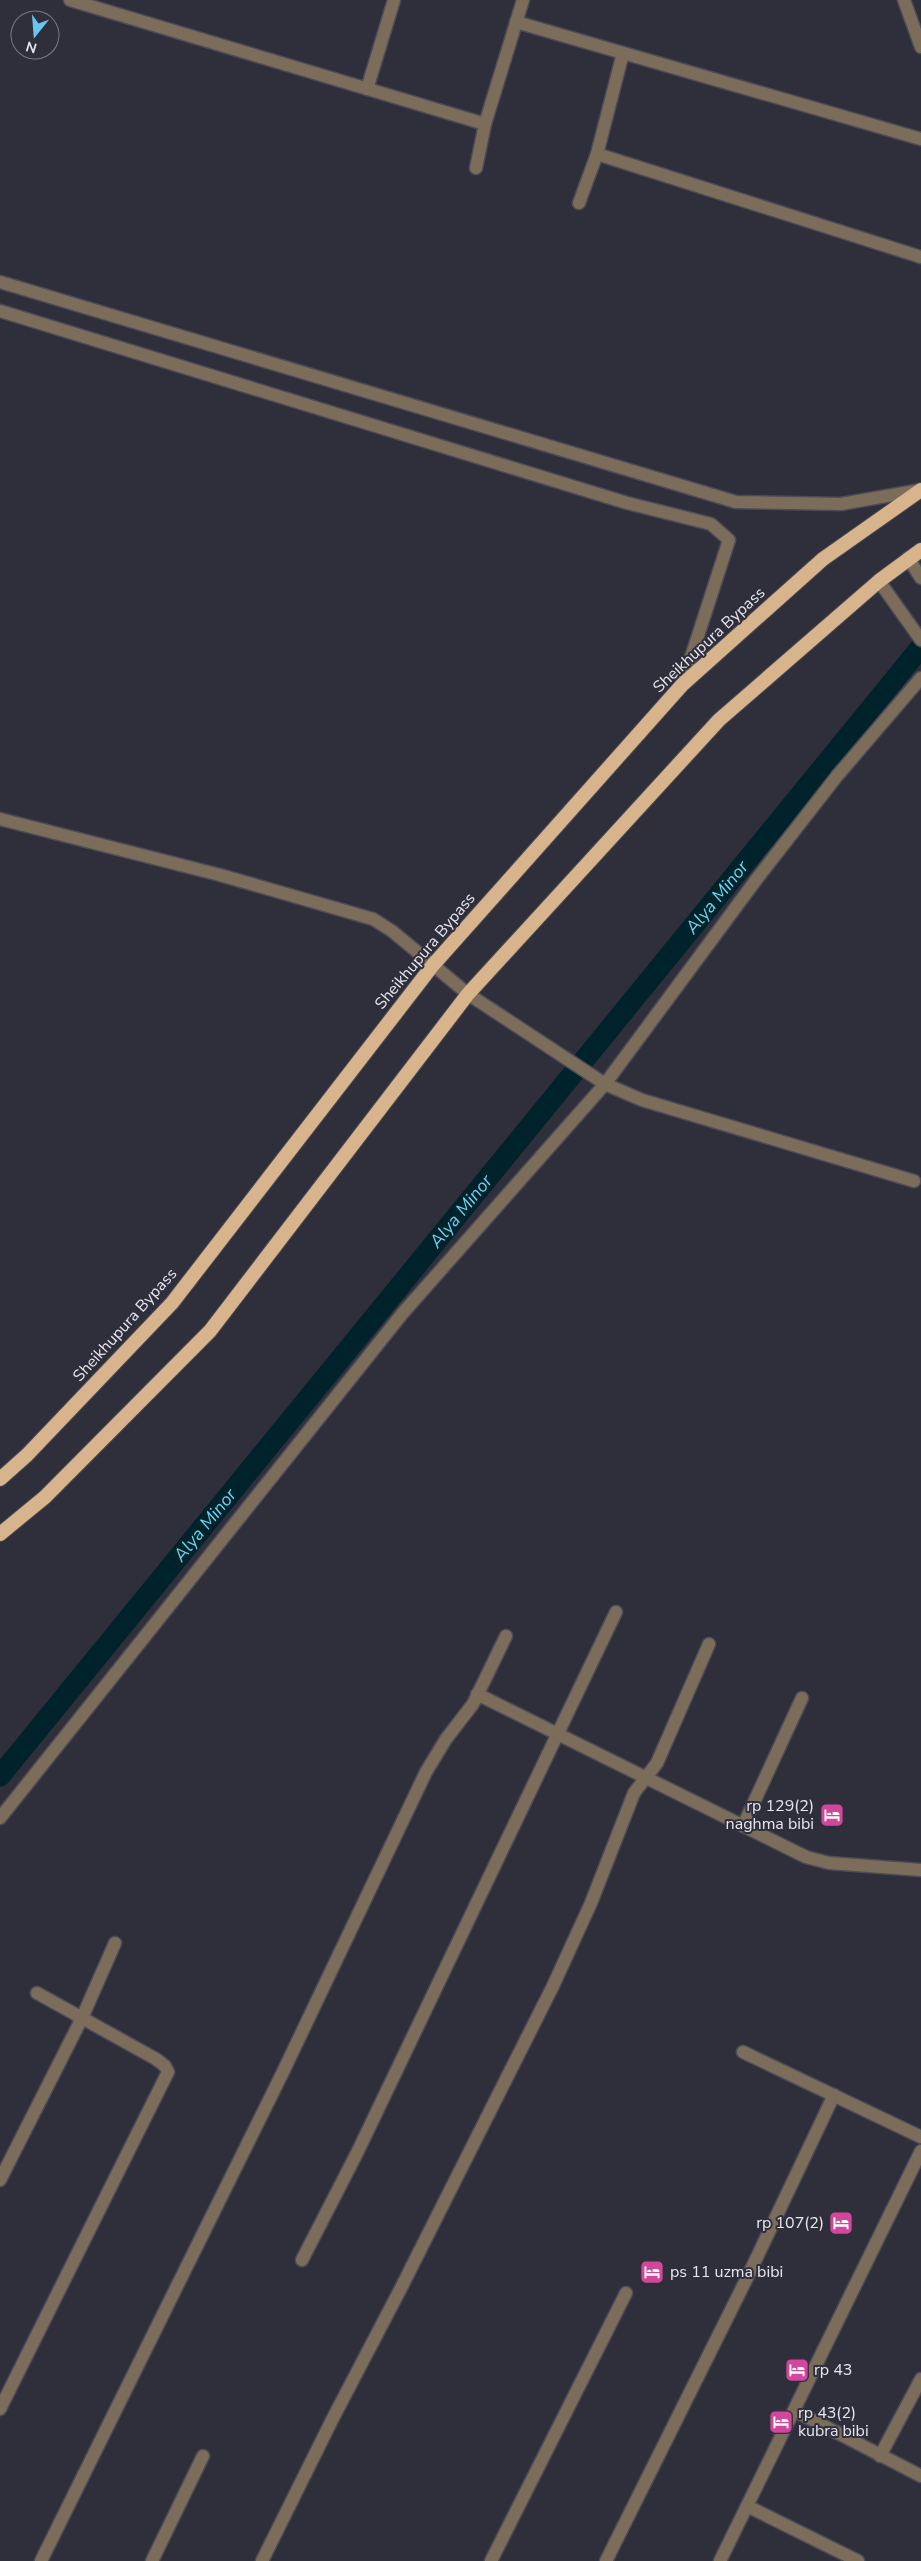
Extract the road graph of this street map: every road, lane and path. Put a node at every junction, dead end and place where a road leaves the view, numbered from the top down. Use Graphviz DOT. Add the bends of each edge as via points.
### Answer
graph roads {
  1 [pos="71,0"];
  2 [pos="394,0"];
  3 [pos="523,0"];
  4 [pos="904,0"];
  5 [pos="516,22"];
  6 [pos="921,47"];
  7 [pos="623,53"];
  8 [pos="367,89"];
  9 [pos="485,124"];
  10 [pos="921,139"];
  11 [pos="597,154"];
  12 [pos="476,168"];
  13 [pos="579,203"];
  14 [pos="921,257"];
  15 [pos="0,282"];
  16 [pos="0,311"];
  17 [pos="921,490"];
  18 [pos="921,550"];
  19 [pos="908,558"];
  20 [pos="921,578"];
  21 [pos="879,581"];
  22 [pos="920,639"];
  23 [pos="921,678"];
  24 [pos="682,685"];
  25 [pos="0,819"];
  26 [pos="433,964"];
  27 [pos="468,994"];
  28 [pos="605,1084"];
  29 [pos="914,1181"];
  30 [pos="0,1479"];
  31 [pos="0,1534"];
  32 [pos="616,1612"];
  33 [pos="506,1636"];
  34 [pos="709,1644"];
  35 [pos="477,1694"];
  36 [pos="802,1698"];
  37 [pos="558,1735"];
  38 [pos="645,1779"];
  39 [pos="0,1818"];
  40 [pos="743,1826"];
  41 [pos="921,1870"];
  42 [pos="115,1943"];
  43 [pos="37,1993"];
  44 [pos="82,2018"];
  45 [pos="743,2052"];
  46 [pos="834,2095"];
  47 [pos="921,2137"];
  48 [pos="921,2151"];
  49 [pos="0,2180"];
  50 [pos="302,2260"];
  51 [pos="626,2293"];
  52 [pos="921,2379"];
  53 [pos="0,2410"];
  54 [pos="795,2411"];
  55 [pos="204,2456"];
  56 [pos="880,2456"];
  57 [pos="921,2476"];
  58 [pos="747,2506"];
  59 [pos="40,2561"];
  60 [pos="152,2561"];
  61 [pos="262,2561"];
  62 [pos="491,2561"];
  63 [pos="606,2561"];
  64 [pos="720,2561"];
  65 [pos="858,2561"];
  1 -- 8 [label="street"];
  2 -- 8 [label="street"];
  3 -- 5 [label="street"];
  4 -- 6 [label="street"];
  5 -- 7 [label="street"];
  5 -- 9 [label="street"];
  7 -- 10 [label="street"];
  7 -- 11 [label="street"];
  8 -- 9 [label="street"];
  9 -- 12 [label="street"];
  11 -- 13 [label="street"];
  11 -- 14 [label="street"];
  15 -- 17 [label="street" via="736,502 841,504"];
  16 -- 24 [label="street" via="627,503 711,524 729,540"];
  17 -- 24 [label="highway, Sheikhupura Bypass" via="823,559"];
  18 -- 19 [label="highway"];
  19 -- 20 [label="street"];
  19 -- 21 [label="highway"];
  21 -- 22 [label="street"];
  21 -- 27 [label="highway" via="719,720"];
  23 -- 28 [label="street" via="779,850"];
  24 -- 26 [label="highway, Sheikhupura Bypass"];
  25 -- 26 [label="street" via="373,919 392,930"];
  26 -- 27 [label="street"];
  26 -- 30 [label="highway, Sheikhupura Bypass" via="172,1303 27,1455"];
  27 -- 28 [label="street"];
  27 -- 31 [label="highway" via="210,1331 44,1497"];
  28 -- 29 [label="street" via="642,1100"];
  28 -- 39 [label="street" via="402,1314"];
  32 -- 37 [label="street"];
  33 -- 35 [label="street"];
  34 -- 38 [label="street" via="657,1763"];
  35 -- 37 [label="street"];
  35 -- 59 [label="street" via="426,1772 278,2082"];
  36 -- 40 [label="street"];
  37 -- 38 [label="street"];
  37 -- 50 [label="street" via="358,2151"];
  38 -- 40 [label="street"];
  38 -- 61 [label="street" via="628,1805 591,1902 552,1986"];
  40 -- 41 [label="street" via="814,1860"];
  42 -- 44 [label="street"];
  43 -- 44 [label="street"];
  44 -- 49 [label="street"];
  44 -- 53 [label="street" via="156,2059 168,2072"];
  45 -- 46 [label="street"];
  46 -- 47 [label="street"];
  46 -- 63 [label="street"];
  48 -- 54 [label="street"];
  51 -- 62 [label="street"];
  52 -- 56 [label="street"];
  54 -- 56 [label="street"];
  54 -- 58 [label="street"];
  55 -- 60 [label="street"];
  56 -- 57 [label="street"];
  58 -- 64 [label="street"];
  58 -- 65 [label="street"];
}
